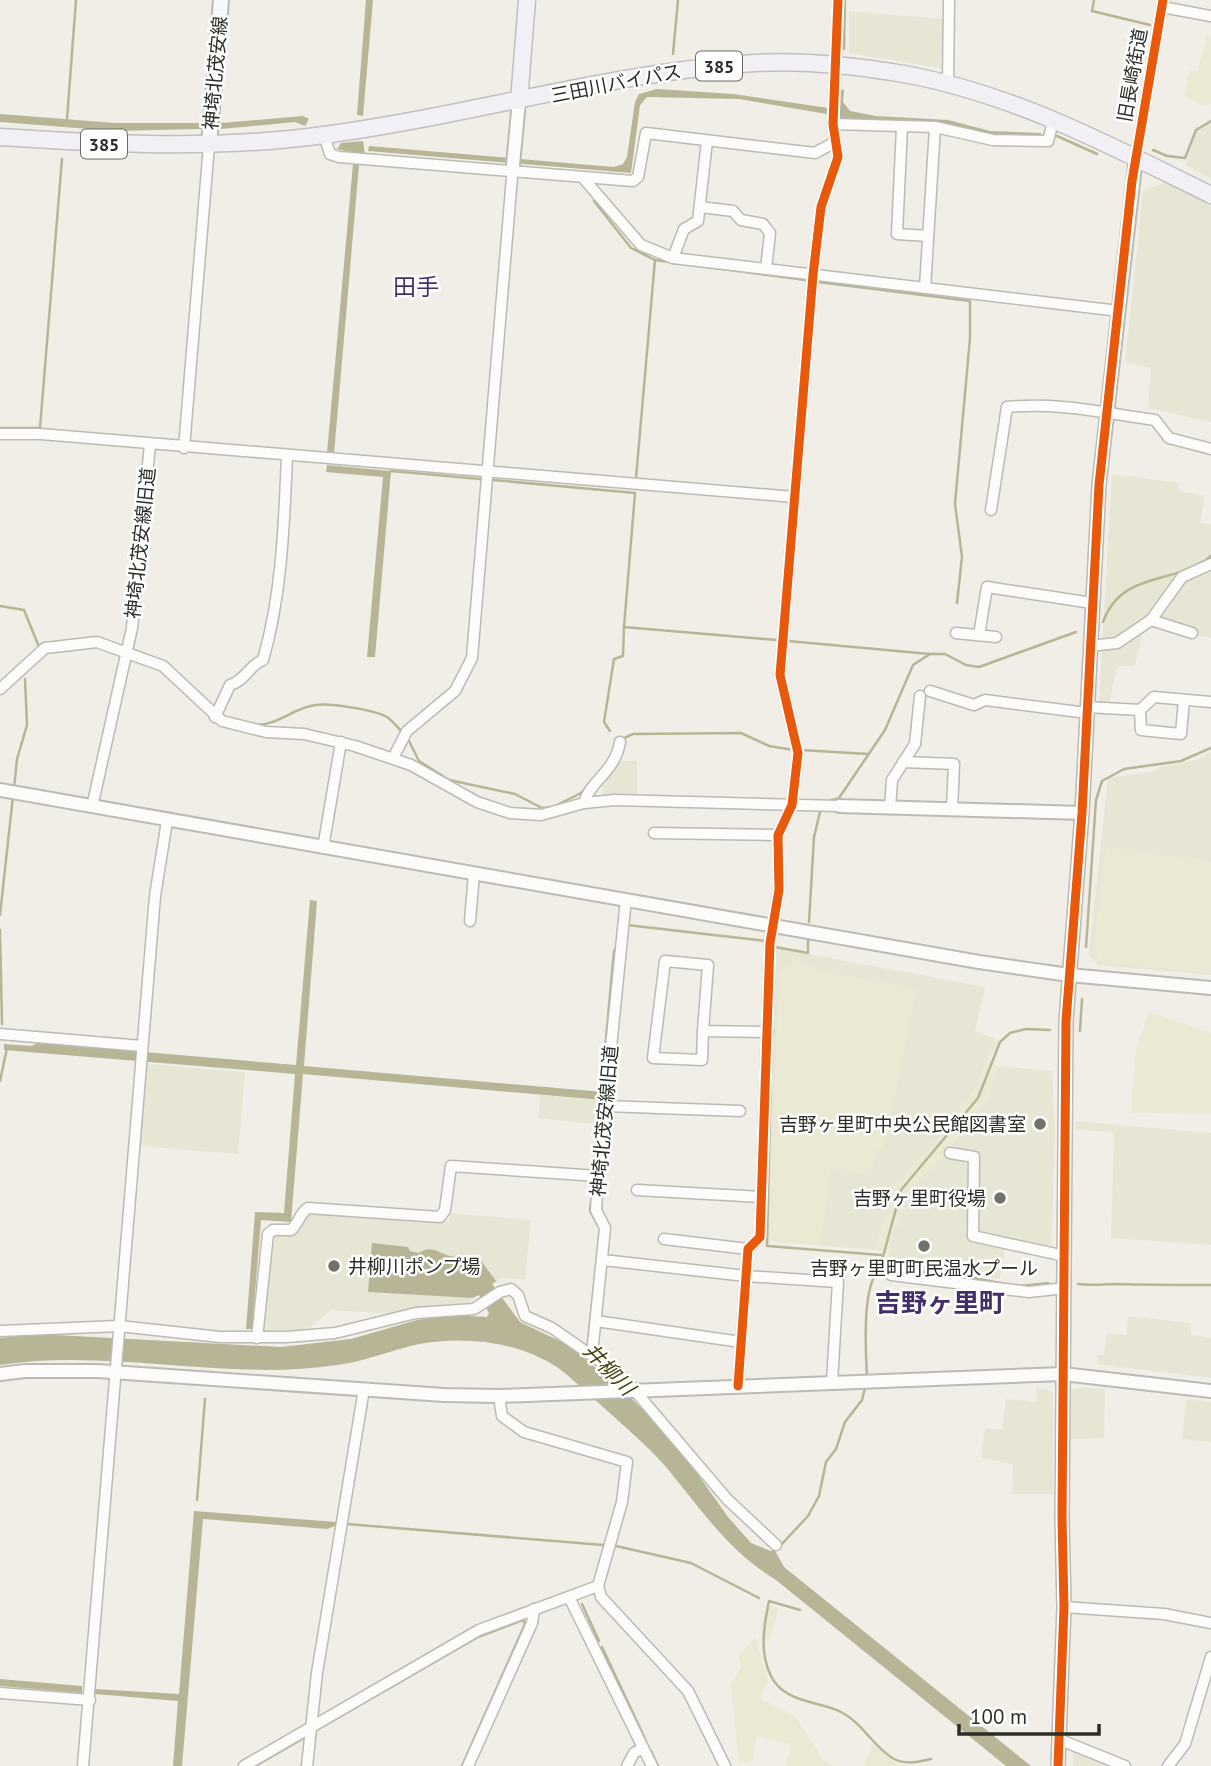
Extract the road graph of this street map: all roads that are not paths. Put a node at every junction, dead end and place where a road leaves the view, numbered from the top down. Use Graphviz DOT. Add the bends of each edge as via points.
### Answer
graph roads {
  1 [pos="221,0"];
  2 [pos="527,0"];
  3 [pos="838,0"];
  4 [pos="950,0"];
  5 [pos="1162,3"];
  6 [pos="1211,16"];
  7 [pos="836,66"];
  8 [pos="948,84"];
  9 [pos="519,101"];
  10 [pos="1054,118"];
  11 [pos="832,124"];
  12 [pos="902,127"];
  13 [pos="936,127"];
  14 [pos="324,135"];
  15 [pos="0,137"];
  16 [pos="707,141"];
  17 [pos="835,142"];
  18 [pos="209,145"];
  19 [pos="1136,157"];
  20 [pos="513,164"];
  21 [pos="584,179"];
  22 [pos="1211,195"];
  23 [pos="700,207"];
  24 [pos="928,236"];
  25 [pos="673,258"];
  26 [pos="766,269"];
  27 [pos="813,275"];
  28 [pos="925,288"];
  29 [pos="1119,312"];
  30 [pos="1107,410"];
  31 [pos="0,434"];
  32 [pos="150,444"];
  33 [pos="184,448"];
  34 [pos="1211,449"];
  35 [pos="287,456"];
  36 [pos="487,473"];
  37 [pos="794,498"];
  38 [pos="991,510"];
  39 [pos="1211,564"];
  40 [pos="1092,603"];
  41 [pos="1151,620"];
  42 [pos="956,633"];
  43 [pos="1192,633"];
  44 [pos="979,635"];
  45 [pos="996,637"];
  46 [pos="1090,646"];
  47 [pos="127,647"];
  48 [pos="0,689"];
  49 [pos="930,691"];
  50 [pos="919,696"];
  51 [pos="1184,699"];
  52 [pos="1211,702"];
  53 [pos="1087,710"];
  54 [pos="1140,710"];
  55 [pos="218,715"];
  56 [pos="341,742"];
  57 [pos="620,742"];
  58 [pos="393,758"];
  59 [pos="903,762"];
  60 [pos="0,790"];
  61 [pos="584,803"];
  62 [pos="792,805"];
  63 [pos="839,806"];
  64 [pos="92,807"];
  65 [pos="890,808"];
  66 [pos="953,809"];
  67 [pos="1082,813"];
  68 [pos="167,821"];
  69 [pos="654,833"];
  70 [pos="778,835"];
  71 [pos="323,848"];
  72 [pos="474,874"];
  73 [pos="626,899"];
  74 [pos="470,921"];
  75 [pos="773,925"];
  76 [pos="1069,975"];
  77 [pos="1211,988"];
  78 [pos="703,1031"];
  79 [pos="768,1032"];
  80 [pos="0,1034"];
  81 [pos="142,1053"];
  82 [pos="605,1106"];
  83 [pos="740,1111"];
  84 [pos="950,1153"];
  85 [pos="598,1176"];
  86 [pos="637,1190"];
  87 [pos="762,1197"];
  88 [pos="664,1239"];
  89 [pos="748,1249"];
  90 [pos="1065,1256"];
  91 [pos="603,1259"];
  92 [pos="891,1275"];
  93 [pos="746,1276"];
  94 [pos="1065,1288"];
  95 [pos="596,1321"];
  96 [pos="119,1329"];
  97 [pos="0,1331"];
  98 [pos="257,1338"];
  99 [pos="741,1342"];
  100 [pos="592,1354"];
  101 [pos="115,1370"];
  102 [pos="0,1374"];
  103 [pos="1063,1374"];
  104 [pos="832,1382"];
  105 [pos="738,1386"];
  106 [pos="364,1389"];
  107 [pos="630,1390"];
  108 [pos="1211,1391"];
  109 [pos="499,1396"];
  110 [pos="776,1545"];
  111 [pos="598,1586"];
  112 [pos="569,1597"];
  113 [pos="1064,1606"];
  114 [pos="534,1609"];
  115 [pos="1211,1623"];
  116 [pos="1211,1657"];
  117 [pos="0,1693"];
  118 [pos="90,1700"];
  119 [pos="311,1726"];
  120 [pos="1059,1739"];
  121 [pos="643,1748"];
  122 [pos="83,1766"];
  123 [pos="244,1766"];
  124 [pos="307,1766"];
  125 [pos="468,1766"];
  126 [pos="627,1766"];
  127 [pos="652,1766"];
  128 [pos="725,1766"];
  129 [pos="1058,1766"];
  130 [pos="1125,1766"];
  131 [pos="1168,1766"];
  1 -- 18 [label="main road, 神埼北茂安線"];
  2 -- 9 [label="highway"];
  3 -- 7 [label="street"];
  4 -- 8 [label="street"];
  5 -- 6 [label="street"];
  5 -- 19 [label="street, 旧長崎街道"];
  7 -- 8 [label="highway, 三田川バイパス / 385"];
  7 -- 9 [label="highway, 三田川バイパス / 385" via="759,62 684,69"];
  7 -- 11 [label="street"];
  8 -- 10 [label="highway, 三田川バイパス / 385"];
  9 -- 14 [label="highway, 三田川バイパス / 385"];
  9 -- 20 [label="street"];
  10 -- 13 [label="street" via="1048,141 993,140"];
  10 -- 19 [label="highway, 三田川バイパス / 385"];
  11 -- 12 [label="street"];
  11 -- 17 [label="street"];
  12 -- 13 [label="street"];
  12 -- 24 [label="street" via="897,234"];
  13 -- 24 [label="street"];
  14 -- 18 [label="highway, 三田川バイパス / 385"];
  14 -- 20 [label="street" via="330,154 339,158"];
  15 -- 18 [label="highway, 三田川バイパス / 385"];
  16 -- 17 [label="street" via="815,153"];
  16 -- 21 [label="street" via="646,133 638,177 633,181"];
  16 -- 23 [label="street"];
  17 -- 27 [label="street" via="837,166 821,207"];
  18 -- 33 [label="street"];
  19 -- 22 [label="highway, 三田川バイパス / 385"];
  19 -- 29 [label="street"];
  20 -- 21 [label="street"];
  20 -- 36 [label="street"];
  21 -- 25 [label="street" via="641,245"];
  23 -- 25 [label="street" via="698,221 684,229"];
  23 -- 26 [label="street" via="733,211 741,220 763,224 770,233"];
  24 -- 28 [label="street"];
  25 -- 26 [label="street"];
  26 -- 27 [label="street"];
  27 -- 28 [label="street"];
  27 -- 37 [label="street"];
  28 -- 29 [label="street"];
  29 -- 30 [label="street"];
  30 -- 34 [label="street" via="1155,420 1169,438"];
  30 -- 38 [label="street" via="1007,407"];
  30 -- 40 [label="street"];
  31 -- 32 [label="street"];
  32 -- 33 [label="street, 神埼北茂安線旧道"];
  32 -- 47 [label="street, 神埼北茂安線旧道"];
  33 -- 35 [label="street, 神埼北茂安線旧道"];
  35 -- 36 [label="street, 神埼北茂安線旧道"];
  35 -- 55 [label="street" via="274,621 263,660 254,663 241,682 230,685"];
  36 -- 37 [label="street, 神埼北茂安線旧道"];
  36 -- 58 [label="street" via="472,658 455,691 405,734"];
  37 -- 62 [label="street" via="780,675 798,750"];
  39 -- 41 [label="street" via="1182,577"];
  40 -- 44 [label="street" via="987,587"];
  40 -- 46 [label="street"];
  41 -- 43 [label="street"];
  41 -- 46 [label="street" via="1117,643"];
  42 -- 44 [label="street"];
  44 -- 45 [label="street"];
  46 -- 53 [label="street"];
  47 -- 48 [label="street" via="97,642 52,645"];
  47 -- 55 [label="street" via="163,666"];
  47 -- 64 [label="street, 神埼北茂安線旧道"];
  49 -- 53 [label="street" via="974,705 985,700"];
  50 -- 59 [label="street" via="915,744"];
  51 -- 52 [label="street"];
  51 -- 54 [label="street" via="1154,697"];
  51 -- 54 [label="street" via="1181,734 1141,730"];
  53 -- 54 [label="street"];
  53 -- 67 [label="street"];
  55 -- 56 [label="street" via="253,730"];
  56 -- 58 [label="street"];
  56 -- 71 [label="street"];
  57 -- 61 [label="street" via="608,771"];
  58 -- 61 [label="street" via="477,802 510,813 541,815"];
  59 -- 65 [label="street" via="892,780"];
  59 -- 66 [label="street" via="954,764"];
  60 -- 64 [label="street"];
  61 -- 62 [label="street"];
  62 -- 63 [label="street"];
  62 -- 70 [label="street"];
  63 -- 65 [label="street"];
  64 -- 68 [label="street"];
  65 -- 66 [label="street"];
  66 -- 67 [label="street"];
  67 -- 76 [label="street"];
  68 -- 71 [label="street"];
  68 -- 81 [label="street" via="155,896"];
  69 -- 70 [label="street"];
  70 -- 75 [label="street" via="779,890"];
  71 -- 72 [label="street"];
  72 -- 73 [label="street"];
  72 -- 74 [label="street"];
  73 -- 75 [label="street"];
  73 -- 82 [label="street, 神埼北茂安線旧道"];
  75 -- 76 [label="street"];
  75 -- 79 [label="street"];
  76 -- 77 [label="street"];
  76 -- 90 [label="street"];
  78 -- 78 [label="street" via="702,1060 653,1058 664,961 708,965"];
  78 -- 79 [label="street"];
  79 -- 87 [label="street"];
  80 -- 81 [label="street"];
  81 -- 96 [label="street"];
  82 -- 83 [label="street"];
  82 -- 85 [label="street, 神埼北茂安線旧道"];
  84 -- 90 [label="street" via="974,1157 973,1236"];
  85 -- 91 [label="street, 神埼北茂安線旧道" via="596,1210 605,1228"];
  85 -- 98 [label="street" via="451,1166 440,1217 308,1208 291,1230 268,1234"];
  86 -- 87 [label="street"];
  87 -- 89 [label="street" via="760,1237"];
  88 -- 89 [label="street"];
  89 -- 93 [label="street"];
  90 -- 94 [label="street"];
  91 -- 93 [label="street"];
  91 -- 95 [label="street, 神埼北茂安線旧道"];
  92 -- 94 [label="street" via="1029,1292"];
  93 -- 99 [label="street"];
  93 -- 104 [label="street" via="838,1282"];
  94 -- 103 [label="street"];
  95 -- 99 [label="street"];
  95 -- 100 [label="street, 神埼北茂安線旧道"];
  96 -- 97 [label="street"];
  96 -- 98 [label="street"];
  96 -- 101 [label="street"];
  98 -- 100 [label="street" via="335,1332 416,1312 474,1308 500,1292 515,1291 524,1316"];
  99 -- 105 [label="street"];
  100 -- 107 [label="street" via="624,1378"];
  101 -- 102 [label="street"];
  101 -- 106 [label="street"];
  101 -- 118 [label="street"];
  103 -- 104 [label="street"];
  103 -- 108 [label="street"];
  103 -- 113 [label="street"];
  104 -- 105 [label="street"];
  105 -- 107 [label="street"];
  106 -- 109 [label="street"];
  106 -- 119 [label="street"];
  107 -- 109 [label="street"];
  107 -- 110 [label="street" via="727,1499"];
  109 -- 111 [label="street" via="502,1416 524,1432 627,1462 622,1502"];
  111 -- 112 [label="street"];
  111 -- 128 [label="street" via="601,1597 688,1691"];
  112 -- 114 [label="street"];
  112 -- 121 [label="street"];
  113 -- 115 [label="street" via="1164,1614"];
  113 -- 120 [label="street"];
  114 -- 119 [label="street" via="479,1630"];
  114 -- 125 [label="street" via="532,1623"];
  116 -- 131 [label="street" via="1185,1744"];
  117 -- 118 [label="street"];
  118 -- 122 [label="street"];
  119 -- 123 [label="street"];
  119 -- 124 [label="street"];
  120 -- 129 [label="street"];
  120 -- 130 [label="street"];
  121 -- 126 [label="street"];
  121 -- 127 [label="street"];
}
